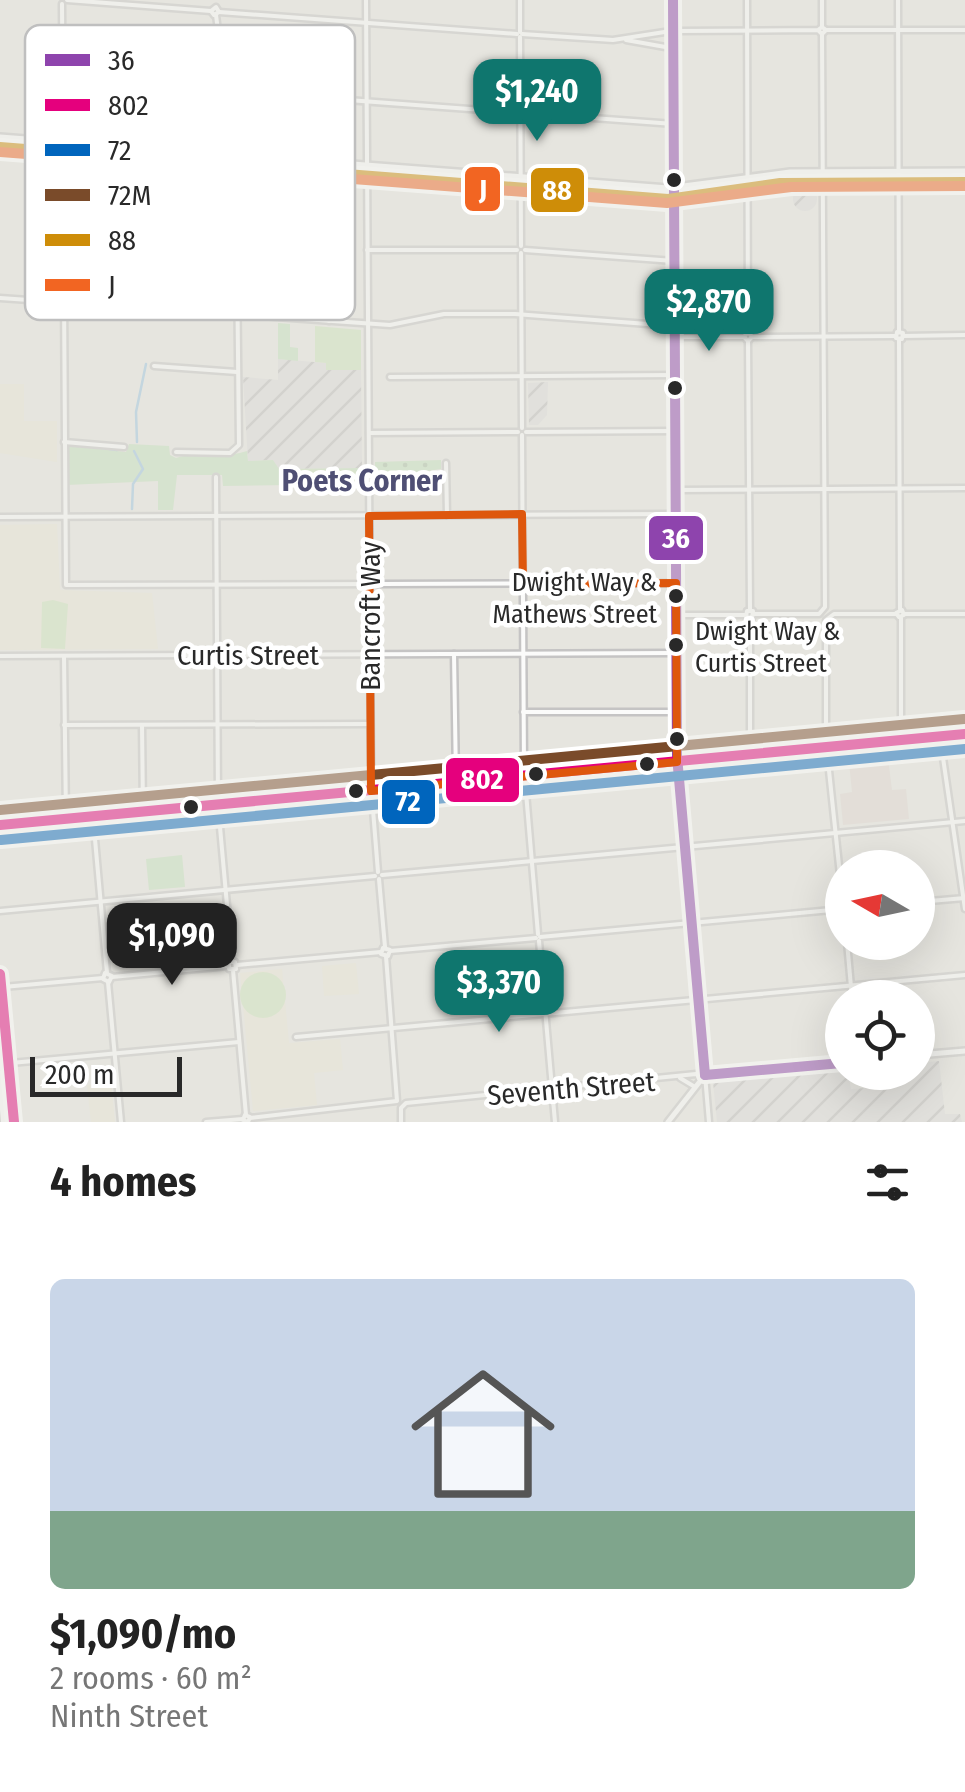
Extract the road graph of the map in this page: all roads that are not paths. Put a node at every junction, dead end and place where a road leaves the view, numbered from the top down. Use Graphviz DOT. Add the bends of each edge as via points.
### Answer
graph roads {
  1 [pos="214,0"];
  2 [pos="366,0"];
  3 [pos="520,0"];
  4 [pos="673,0"];
  5 [pos="747,0"];
  6 [pos="822,0"];
  7 [pos="898,0"];
  8 [pos="63,1"];
  9 [pos="215,11"];
  10 [pos="366,22"];
  11 [pos="217,25"];
  12 [pos="898,30"];
  13 [pos="965,30"];
  14 [pos="674,31"];
  15 [pos="747,31"];
  16 [pos="822,31"];
  17 [pos="520,34"];
  18 [pos="626,40"];
  19 [pos="671,48"];
  20 [pos="674,58"];
  21 [pos="355,100"];
  22 [pos="367,101"];
  23 [pos="520,112"];
  24 [pos="674,124"];
  25 [pos="0,137"];
  26 [pos="25,139"];
  27 [pos="0,147"];
  28 [pos="25,149"];
  29 [pos="355,165"];
  30 [pos="367,166"];
  31 [pos="823,172"];
  32 [pos="898,172"];
  33 [pos="965,172"];
  34 [pos="355,176"];
  35 [pos="367,177"];
  36 [pos="521,177"];
  37 [pos="748,177"];
  38 [pos="823,182"];
  39 [pos="898,182"];
  40 [pos="965,182"];
  41 [pos="674,188"];
  42 [pos="748,188"];
  43 [pos="521,189"];
  44 [pos="674,199"];
  45 [pos="368,250"];
  46 [pos="521,250"];
  47 [pos="674,261"];
  48 [pos="0,298"];
  49 [pos="25,299"];
  50 [pos="522,314"];
  51 [pos="63,320"];
  52 [pos="237,320"];
  53 [pos="328,320"];
  54 [pos="368,324"];
  55 [pos="674,326"];
  56 [pos="965,335"];
  57 [pos="824,336"];
  58 [pos="899,336"];
  59 [pos="674,337"];
  60 [pos="748,337"];
  61 [pos="154,366"];
  62 [pos="237,372"];
  63 [pos="674,375"];
  64 [pos="522,376"];
  65 [pos="390,377"];
  66 [pos="675,431"];
  67 [pos="522,432"];
  68 [pos="368,433"];
  69 [pos="64,442"];
  70 [pos="124,447"];
  71 [pos="176,452"];
  72 [pos="446,462"];
  73 [pos="216,476"];
  74 [pos="965,488"];
  75 [pos="749,489"];
  76 [pos="824,489"];
  77 [pos="900,489"];
  78 [pos="675,490"];
  79 [pos="522,514"];
  80 [pos="675,514"];
  81 [pos="447,515"];
  82 [pos="216,516"];
  83 [pos="369,516"];
  84 [pos="0,517"];
  85 [pos="64,517"];
  86 [pos="676,583"];
  87 [pos="523,584"];
  88 [pos="369,585"];
  89 [pos="217,586"];
  90 [pos="750,614"];
  91 [pos="900,614"];
  92 [pos="965,614"];
  93 [pos="676,615"];
  94 [pos="676,653"];
  95 [pos="370,654"];
  96 [pos="454,654"];
  97 [pos="523,654"];
  98 [pos="217,655"];
  99 [pos="0,656"];
  100 [pos="64,656"];
  101 [pos="524,712"];
  102 [pos="676,712"];
  103 [pos="370,724"];
  104 [pos="64,725"];
  105 [pos="142,725"];
  106 [pos="217,725"];
  107 [pos="965,734"];
  108 [pos="940,741"];
  109 [pos="965,743"];
  110 [pos="902,745"];
  111 [pos="828,752"];
  112 [pos="750,759"];
  113 [pos="677,766"];
  114 [pos="524,781"];
  115 [pos="456,787"];
  116 [pos="371,795"];
  117 [pos="219,809"];
  118 [pos="143,816"];
  119 [pos="66,819"];
  120 [pos="94,821"];
  121 [pos="965,821"];
  122 [pos="952,822"];
  123 [pos="0,825"];
  124 [pos="837,833"];
  125 [pos="0,834"];
  126 [pos="684,847"];
  127 [pos="838,850"];
  128 [pos="531,861"];
  129 [pos="378,876"];
  130 [pos="226,890"];
  131 [pos="964,898"];
  132 [pos="101,901"];
  133 [pos="935,901"];
  134 [pos="965,909"];
  135 [pos="0,910"];
  136 [pos="825,911"];
  137 [pos="691,923"];
  138 [pos="538,937"];
  139 [pos="386,952"];
  140 [pos="233,966"];
  141 [pos="0,974"];
  142 [pos="965,974"];
  143 [pos="107,978"];
  144 [pos="903,980"];
  145 [pos="1,987"];
  146 [pos="825,987"];
  147 [pos="698,999"];
  148 [pos="545,1014"];
  149 [pos="392,1028"];
  150 [pos="296,1037"];
  151 [pos="240,1042"];
  152 [pos="965,1051"];
  153 [pos="114,1054"];
  154 [pos="935,1054"];
  155 [pos="4,1064"];
  156 [pos="825,1064"];
  157 [pos="0,1074"];
  158 [pos="705,1075"];
  159 [pos="680,1078"];
  160 [pos="695,1087"];
  161 [pos="552,1090"];
  162 [pos="400,1103"];
  163 [pos="247,1117"];
  164 [pos="4,1122"];
  165 [pos="14,1122"];
  166 [pos="121,1122"];
  167 [pos="206,1122"];
  168 [pos="401,1122"];
  169 [pos="556,1122"];
  170 [pos="668,1122"];
  171 [pos="709,1122"];
  1 -- 9 [label="street"];
  2 -- 10 [label="street, Bancroft Way"];
  3 -- 17 [label="street"];
  4 -- 14 [label="street"];
  5 -- 15 [label="street"];
  6 -- 16 [label="street"];
  7 -- 12 [label="street"];
  8 -- 9 [label="street"];
  9 -- 10 [label="street"];
  9 -- 11 [label="street"];
  10 -- 17 [label="street"];
  10 -- 22 [label="street, Bancroft Way"];
  12 -- 13 [label="street"];
  12 -- 16 [label="street"];
  12 -- 32 [label="street"];
  14 -- 15 [label="street"];
  14 -- 18 [label="street"];
  14 -- 19 [label="street"];
  14 -- 20 [label="street"];
  15 -- 16 [label="street"];
  15 -- 37 [label="street"];
  16 -- 31 [label="street"];
  17 -- 18 [label="street"];
  17 -- 23 [label="street"];
  18 -- 19 [label="street"];
  19 -- 20 [label="street"];
  20 -- 24 [label="street"];
  21 -- 22 [label="street"];
  22 -- 23 [label="street"];
  22 -- 30 [label="street, Bancroft Way"];
  23 -- 24 [label="street"];
  23 -- 36 [label="street"];
  24 -- 41 [label="street"];
  25 -- 26 [label="street"];
  27 -- 28 [label="street"];
  29 -- 30 [label="street"];
  30 -- 35 [label="street, Bancroft Way"];
  30 -- 36 [label="street"];
  31 -- 32 [label="street"];
  31 -- 37 [label="street"];
  31 -- 38 [label="street"];
  32 -- 33 [label="street"];
  32 -- 39 [label="street"];
  34 -- 35 [label="street"];
  35 -- 43 [label="street"];
  35 -- 45 [label="street, Bancroft Way"];
  36 -- 41 [label="street"];
  36 -- 43 [label="street"];
  37 -- 41 [label="street"];
  37 -- 42 [label="street"];
  38 -- 39 [label="street"];
  38 -- 42 [label="street"];
  38 -- 57 [label="street"];
  39 -- 40 [label="street"];
  39 -- 58 [label="street"];
  41 -- 44 [label="street"];
  42 -- 44 [label="street"];
  42 -- 60 [label="street"];
  43 -- 44 [label="street"];
  43 -- 46 [label="street"];
  44 -- 47 [label="street"];
  45 -- 46 [label="street"];
  45 -- 54 [label="street, Bancroft Way"];
  46 -- 47 [label="street"];
  46 -- 50 [label="street"];
  47 -- 55 [label="street"];
  48 -- 49 [label="street"];
  50 -- 54 [label="street" via="444,314"];
  50 -- 55 [label="street"];
  50 -- 64 [label="street"];
  51 -- 69 [label="street"];
  52 -- 62 [label="street"];
  53 -- 54 [label="street"];
  54 -- 68 [label="street, Bancroft Way"];
  55 -- 59 [label="street"];
  56 -- 58 [label="street"];
  57 -- 58 [label="street"];
  57 -- 60 [label="street"];
  57 -- 76 [label="street"];
  58 -- 77 [label="street"];
  59 -- 60 [label="street"];
  59 -- 63 [label="street"];
  60 -- 75 [label="street"];
  61 -- 62 [label="street"];
  62 -- 71 [label="street" via="239,444 233,453"];
  63 -- 64 [label="street"];
  63 -- 66 [label="street"];
  64 -- 65 [label="street"];
  64 -- 67 [label="street"];
  66 -- 67 [label="street"];
  66 -- 78 [label="street"];
  67 -- 68 [label="street"];
  67 -- 79 [label="street"];
  68 -- 83 [label="street, Bancroft Way"];
  69 -- 70 [label="street"];
  69 -- 85 [label="street"];
  72 -- 81 [label="street"];
  73 -- 82 [label="street"];
  74 -- 77 [label="street"];
  75 -- 76 [label="street"];
  75 -- 78 [label="street"];
  75 -- 90 [label="street"];
  76 -- 77 [label="street"];
  76 -- 90 [label="street" via="822,612"];
  77 -- 91 [label="street"];
  78 -- 80 [label="street"];
  79 -- 80 [label="street"];
  79 -- 81 [label="street"];
  79 -- 87 [label="street"];
  80 -- 86 [label="street"];
  81 -- 83 [label="street"];
  82 -- 83 [label="street"];
  82 -- 85 [label="street"];
  82 -- 89 [label="street"];
  83 -- 88 [label="street, Bancroft Way"];
  84 -- 85 [label="street"];
  85 -- 89 [label="street" via="66,585"];
  86 -- 87 [label="street"];
  86 -- 93 [label="street"];
  87 -- 88 [label="street"];
  87 -- 97 [label="street"];
  88 -- 89 [label="street"];
  88 -- 95 [label="street, Bancroft Way"];
  89 -- 98 [label="street"];
  90 -- 93 [label="street"];
  90 -- 112 [label="street"];
  91 -- 92 [label="street"];
  91 -- 110 [label="street"];
  91 -- 111 [label="street" via="827,618"];
  93 -- 94 [label="street"];
  94 -- 97 [label="street, Curtis Street"];
  94 -- 102 [label="street"];
  95 -- 96 [label="street, Curtis Street"];
  95 -- 98 [label="street, Curtis Street"];
  95 -- 103 [label="street, Bancroft Way"];
  96 -- 97 [label="street, Curtis Street"];
  96 -- 115 [label="street"];
  97 -- 101 [label="street"];
  98 -- 100 [label="street, Curtis Street"];
  98 -- 106 [label="street"];
  99 -- 100 [label="street, Curtis Street"];
  100 -- 104 [label="street"];
  101 -- 102 [label="street"];
  101 -- 114 [label="street"];
  102 -- 113 [label="street"];
  103 -- 106 [label="street"];
  103 -- 116 [label="street, Bancroft Way"];
  104 -- 105 [label="street"];
  104 -- 119 [label="street"];
  105 -- 106 [label="street"];
  105 -- 118 [label="street"];
  106 -- 117 [label="street"];
  107 -- 108 [label="main road"];
  108 -- 109 [label="main road"];
  108 -- 110 [label="main road"];
  108 -- 122 [label="street"];
  110 -- 111 [label="main road"];
  111 -- 112 [label="main road"];
  111 -- 124 [label="street"];
  112 -- 113 [label="main road"];
  113 -- 114 [label="main road"];
  113 -- 126 [label="street"];
  114 -- 115 [label="main road"];
  114 -- 128 [label="street"];
  115 -- 116 [label="main road"];
  116 -- 117 [label="main road"];
  116 -- 129 [label="street, Bancroft Way"];
  117 -- 118 [label="main road"];
  117 -- 130 [label="street"];
  118 -- 120 [label="main road"];
  119 -- 120 [label="main road"];
  119 -- 123 [label="main road"];
  120 -- 125 [label="main road"];
  120 -- 132 [label="street"];
  121 -- 122 [label="street"];
  122 -- 124 [label="street"];
  122 -- 131 [label="street"];
  124 -- 126 [label="street"];
  124 -- 127 [label="street"];
  126 -- 128 [label="street"];
  126 -- 137 [label="street"];
  128 -- 129 [label="street"];
  128 -- 138 [label="street"];
  129 -- 130 [label="street"];
  129 -- 139 [label="street, Bancroft Way"];
  130 -- 132 [label="street"];
  130 -- 140 [label="street"];
  131 -- 133 [label="street"];
  131 -- 134 [label="street"];
  132 -- 135 [label="street"];
  132 -- 143 [label="street"];
  136 -- 137 [label="street"];
  137 -- 138 [label="street"];
  137 -- 147 [label="street"];
  138 -- 139 [label="street"];
  138 -- 148 [label="street"];
  139 -- 140 [label="street"];
  139 -- 149 [label="street, Bancroft Way"];
  140 -- 143 [label="street"];
  140 -- 151 [label="street"];
  141 -- 145 [label="main road"];
  142 -- 144 [label="street"];
  143 -- 145 [label="street"];
  143 -- 153 [label="street"];
  145 -- 155 [label="main road"];
  146 -- 147 [label="street"];
  147 -- 148 [label="street"];
  147 -- 158 [label="street"];
  148 -- 149 [label="street"];
  148 -- 161 [label="street"];
  149 -- 150 [label="street"];
  149 -- 162 [label="street, Bancroft Way"];
  151 -- 153 [label="street"];
  151 -- 163 [label="street"];
  152 -- 154 [label="street"];
  153 -- 155 [label="street"];
  153 -- 166 [label="street"];
  155 -- 165 [label="main road"];
  156 -- 158 [label="street, Seventh Street"];
  157 -- 164 [label="main road"];
  158 -- 159 [label="street, Seventh Street"];
  158 -- 160 [label="street"];
  158 -- 171 [label="street"];
  159 -- 160 [label="street, Seventh Street"];
  159 -- 161 [label="street, Seventh Street"];
  160 -- 170 [label="street"];
  161 -- 162 [label="street, Seventh Street"];
  161 -- 169 [label="street"];
  162 -- 163 [label="street, Seventh Street"];
  162 -- 168 [label="street, Bancroft Way"];
  163 -- 167 [label="street, Seventh Street"];
}
